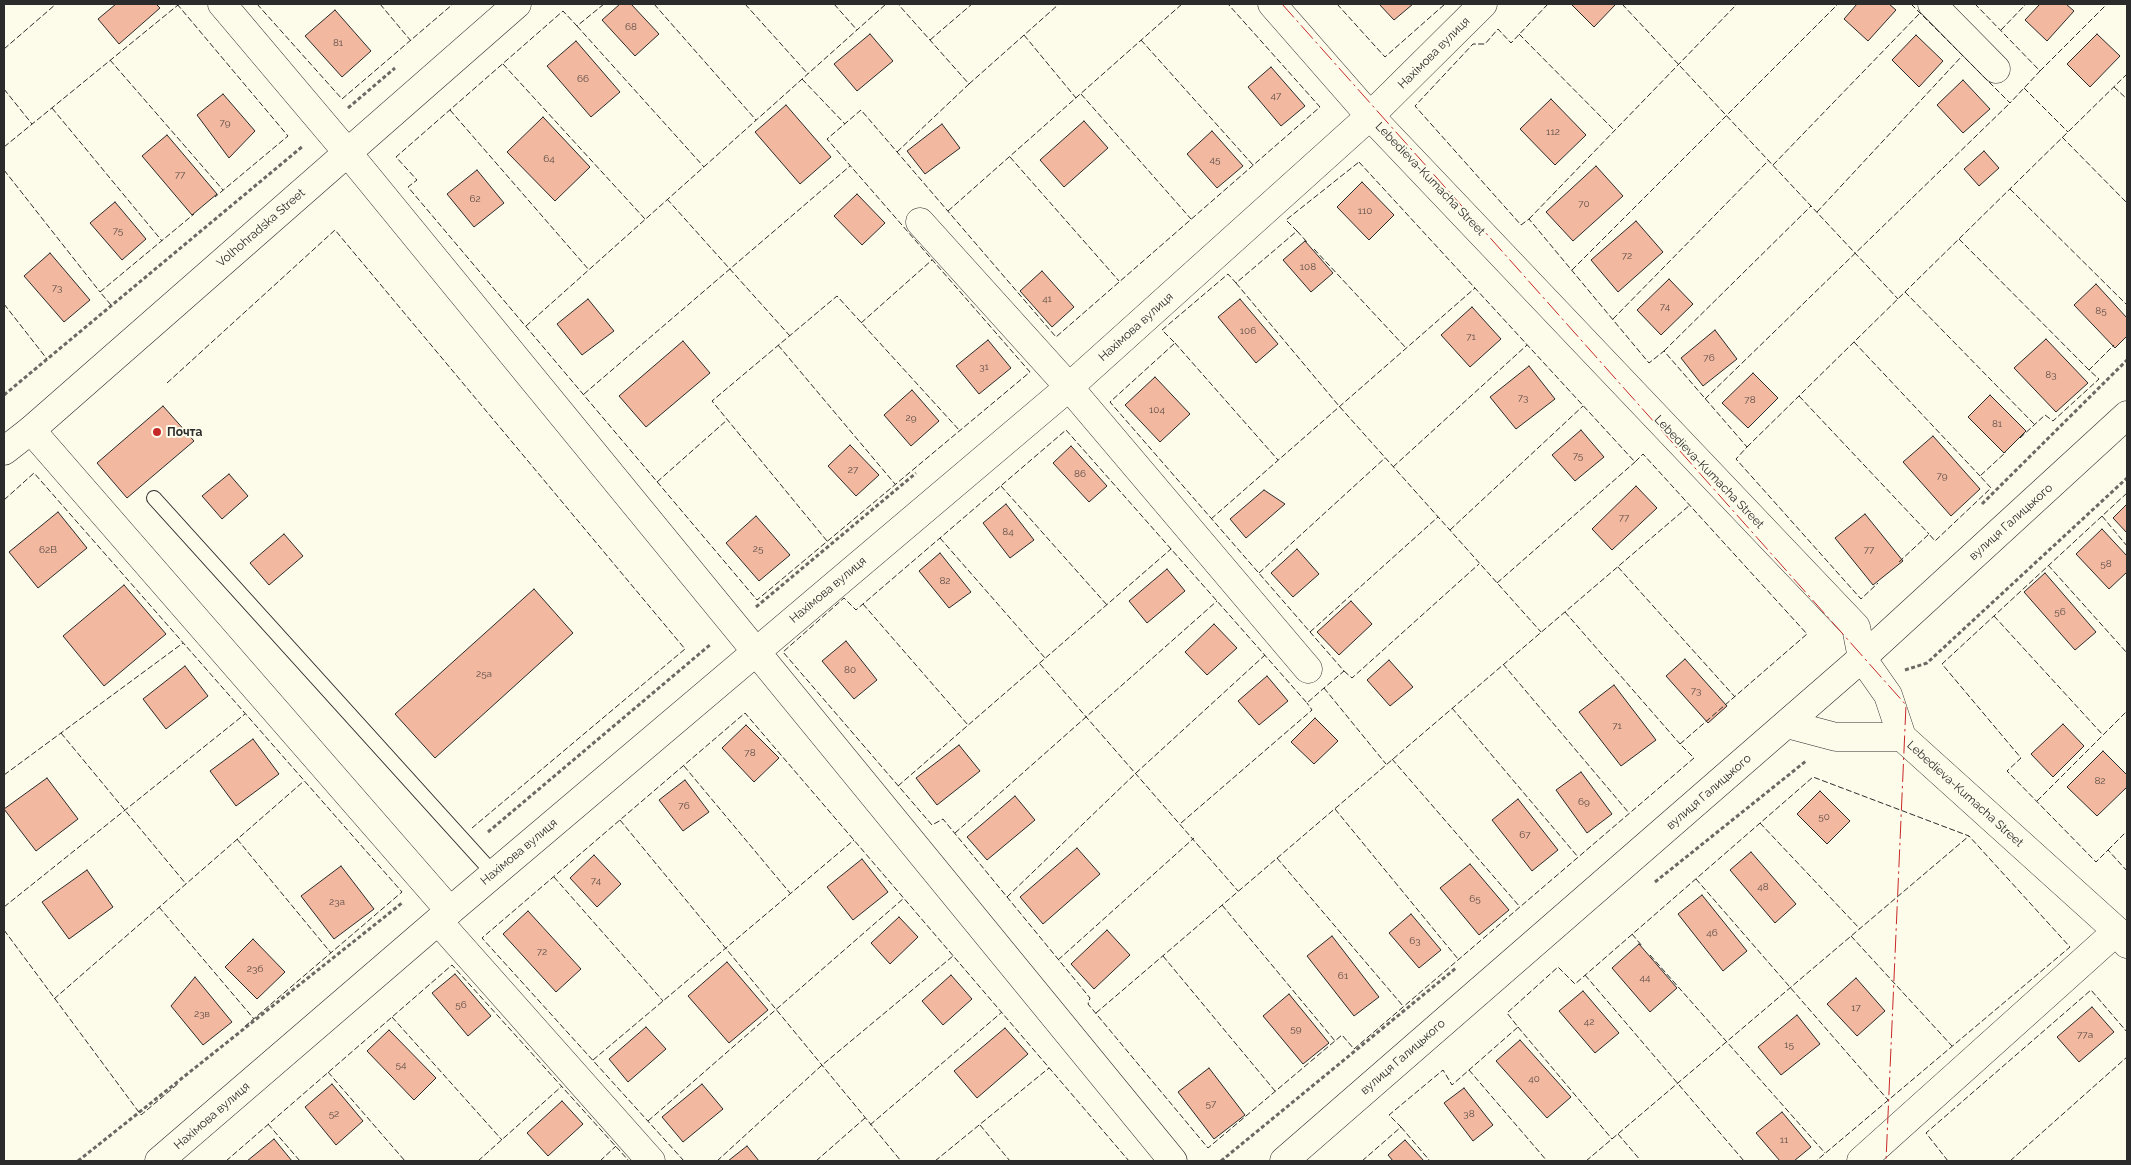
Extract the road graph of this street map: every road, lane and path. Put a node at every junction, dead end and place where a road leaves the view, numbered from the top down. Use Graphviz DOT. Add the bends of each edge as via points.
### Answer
graph roads {
  1 [pos="222,4"];
  2 [pos="517,4"];
  3 [pos="1272,4"];
  4 [pos="1483,4"];
  5 [pos="1932,4"];
  6 [pos="1996,69"];
  7 [pos="1370,116"];
  8 [pos="326,127"];
  9 [pos="347,152"];
  10 [pos="920,222"];
  11 [pos="2127,360"];
  12 [pos="1069,387"];
  13 [pos="4,395"];
  14 [pos="2127,415"];
  15 [pos="31,430"];
  16 [pos="4,451"];
  17 [pos="918,472"];
  18 [pos="2127,478"];
  19 [pos="154,498"];
  20 [pos="1980,505"];
  21 [pos="735,624"];
  22 [pos="756,650"];
  23 [pos="1308,669"];
  24 [pos="1869,669"];
  25 [pos="1787,724"];
  26 [pos="1902,737"];
  27 [pos="470,847"];
  28 [pos="494,874"];
  29 [pos="427,884"];
  30 [pos="444,916"];
  31 [pos="2122,938"];
  32 [pos="78,1161"];
  33 [pos="160,1161"];
  34 [pos="651,1161"];
  35 [pos="1173,1161"];
  36 [pos="1284,1161"];
  37 [pos="1861,1161"];
  1 -- 8 [label="street"];
  2 -- 9 [label="street, Volhohradska Street"];
  3 -- 7 [label="street, Lebedieva-Kumacha Street"];
  4 -- 7 [label="street, Нахімова вулиця"];
  5 -- 6 [label="street"];
  7 -- 12 [label="street, Нахімова вулиця"];
  7 -- 24 [label="street, Lebedieva-Kumacha Street" via="1856,626"];
  8 -- 9 [label="street"];
  8 -- 13 [label="path"];
  9 -- 15 [label="street, Volhohradska Street"];
  9 -- 21 [label="street"];
  10 -- 12 [label="street"];
  11 -- 20 [label="path"];
  12 -- 22 [label="street, Нахімова вулиця"];
  12 -- 23 [label="street"];
  14 -- 24 [label="street, вулиця Галицького"];
  15 -- 16 [label="street, Volhohradska Street"];
  15 -- 29 [label="street"];
  17 -- 21 [label="path"];
  18 -- 24 [label="path" via="1927,663"];
  19 -- 27 [label="lane"];
  21 -- 22 [label="street"];
  21 -- 27 [label="path"];
  22 -- 28 [label="street, Нахімова вулиця"];
  22 -- 35 [label="street"];
  24 -- 25 [label="street, вулиця Галицького"];
  24 -- 26 [label="street, Lebedieva-Kumacha Street" via="1888,695"];
  25 -- 26 [label="street" via="1836,737"];
  25 -- 36 [label="street, вулиця Галицького"];
  26 -- 31 [label="street, Lebedieva-Kumacha Street"];
  27 -- 28 [label="lane"];
  28 -- 30 [label="street, Нахімова вулиця"];
  29 -- 30 [label="street"];
  29 -- 32 [label="path"];
  30 -- 33 [label="street, Нахімова вулиця"];
  30 -- 34 [label="street"];
  31 -- 37 [label="street"];
}
